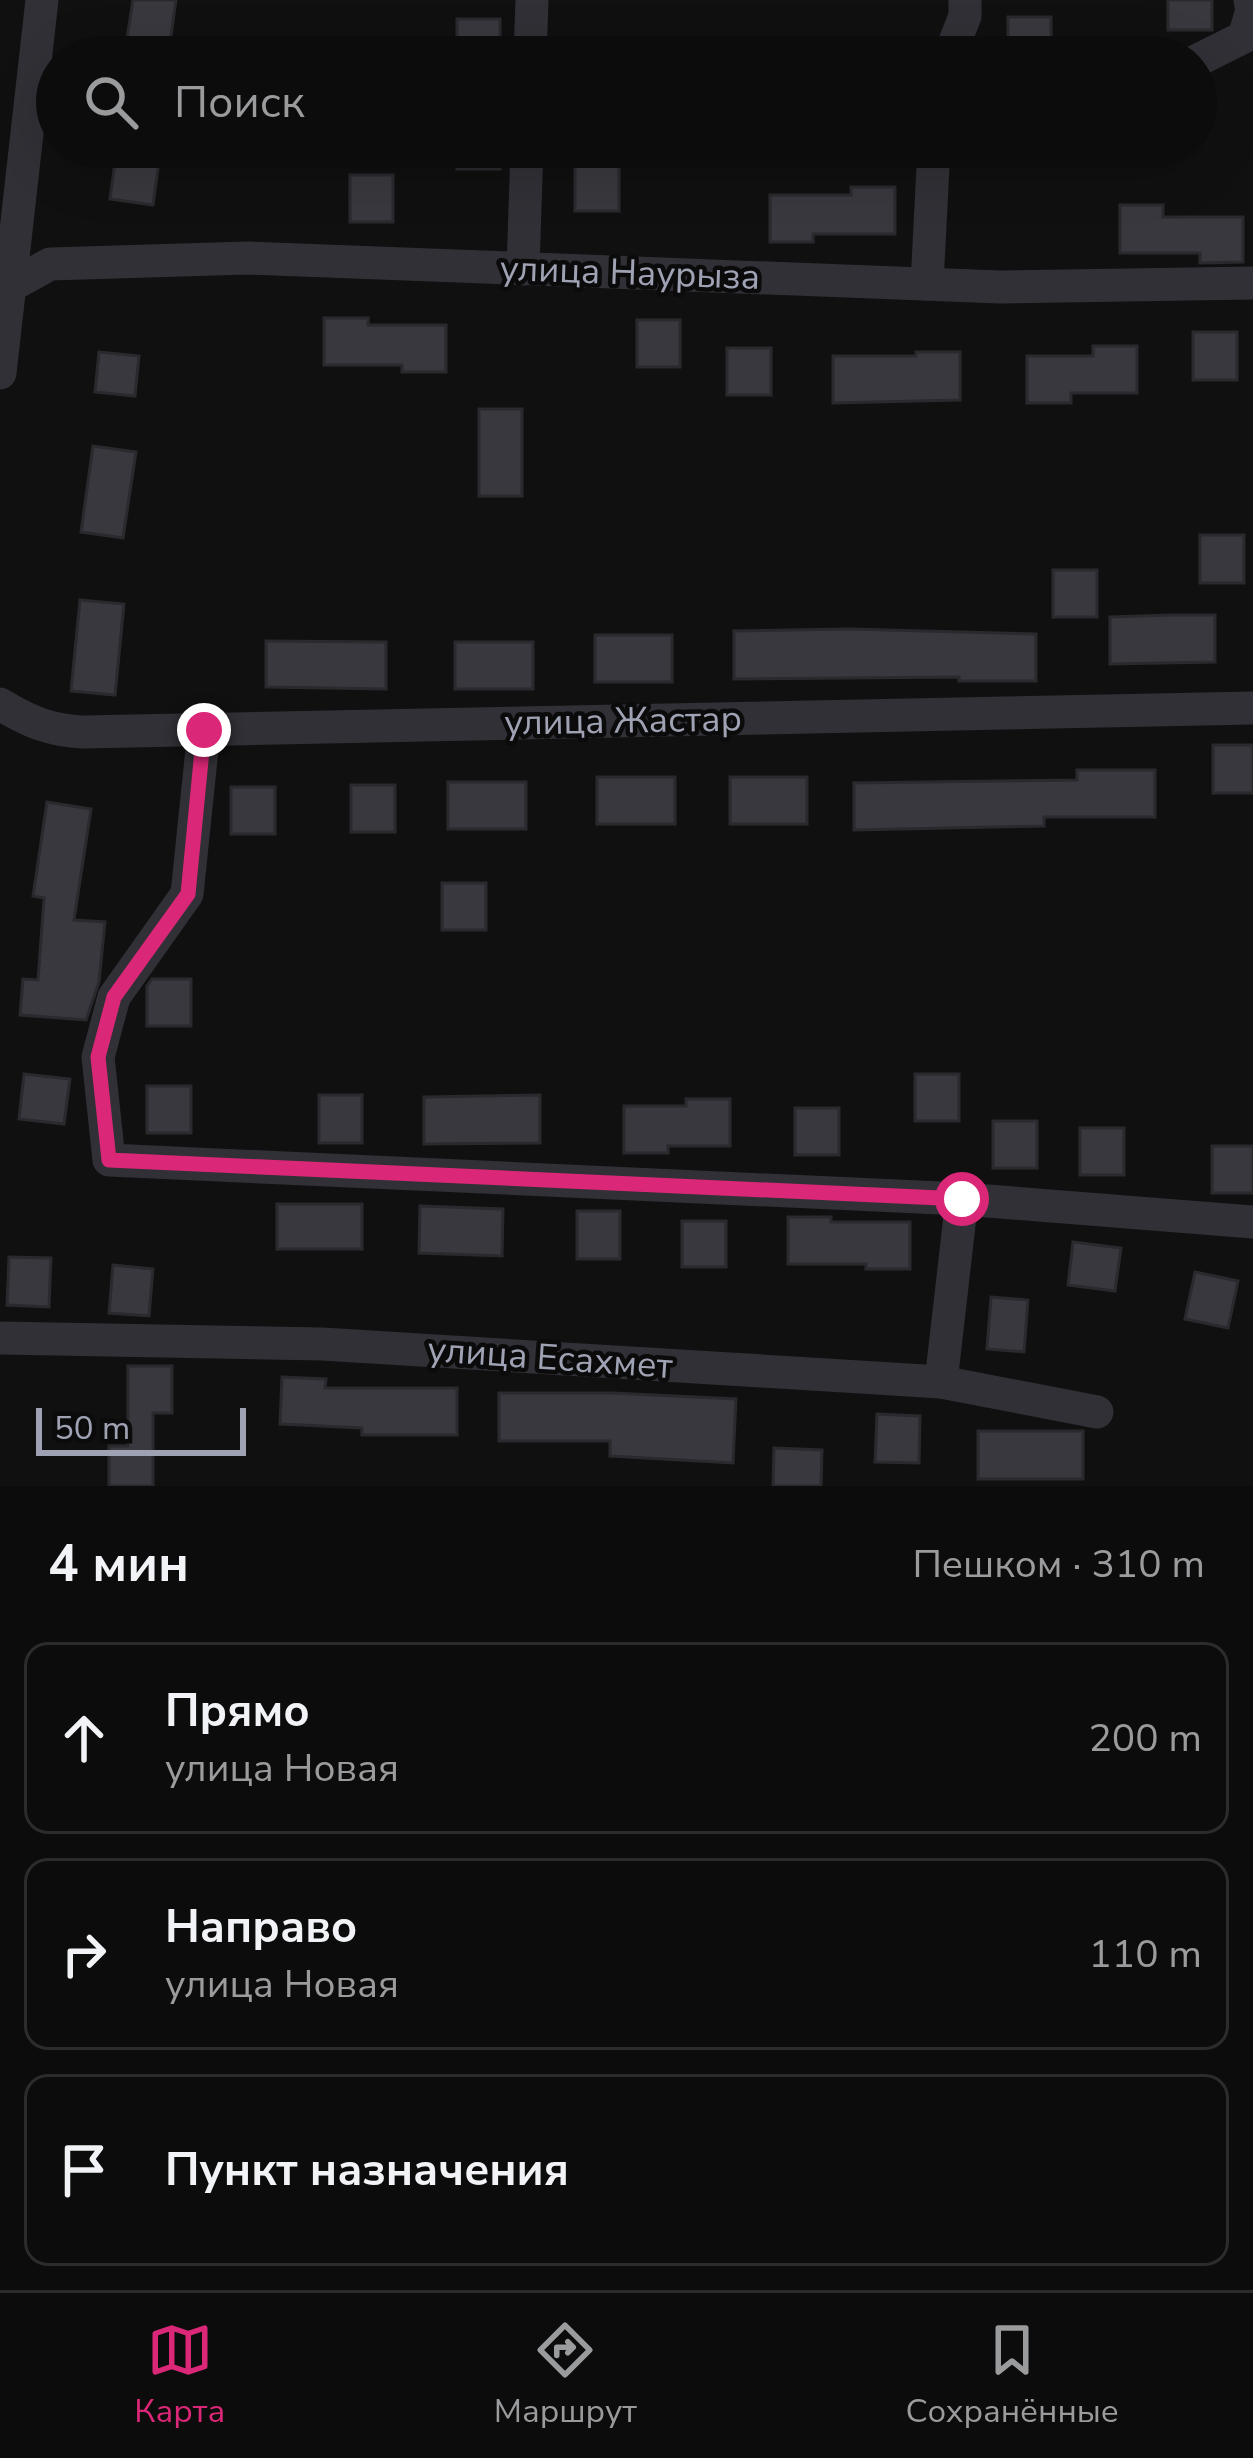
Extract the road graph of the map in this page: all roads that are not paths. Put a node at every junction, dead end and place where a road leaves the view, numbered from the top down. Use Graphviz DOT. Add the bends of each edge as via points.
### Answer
graph roads {
  1 [pos="42,0"];
  2 [pos="532,0"];
  3 [pos="965,0"];
  4 [pos="1250,0"];
  5 [pos="38,36"];
  6 [pos="531,36"];
  7 [pos="957,36"];
  8 [pos="1217,52"];
  9 [pos="36,57"];
  10 [pos="526,168"];
  11 [pos="933,168"];
  12 [pos="523,269"];
  13 [pos="1253,283"];
  14 [pos="927,284"];
  15 [pos="12,286"];
  16 [pos="2,325"];
  17 [pos="0,373"];
  18 [pos="0,704"];
  19 [pos="1253,709"];
  20 [pos="204,730"];
  21 [pos="962,1199"];
  22 [pos="1253,1222"];
  23 [pos="0,1339"];
  24 [pos="941,1382"];
  25 [pos="1097,1412"];
  1 -- 5 [label="street"];
  2 -- 6 [label="street"];
  3 -- 7 [label="street"];
  4 -- 8 [label="street" via="1244,38"];
  9 -- 15 [label="street"];
  10 -- 12 [label="street"];
  11 -- 14 [label="street"];
  12 -- 14 [label="street, улица Наурыза"];
  12 -- 15 [label="street, улица Наурыза" via="248,258 50,264"];
  13 -- 14 [label="street, улица Наурыза"];
  15 -- 16 [label="street"];
  16 -- 17 [label="street"];
  18 -- 20 [label="street, улица Жастар" via="60,731"];
  19 -- 20 [label="street, улица Жастар"];
  20 -- 21 [label="street" via="188,894 114,997 98,1057 109,1160"];
  21 -- 22 [label="street"];
  21 -- 24 [label="street"];
  23 -- 24 [label="street, улица Есахмет" via="322,1344"];
  24 -- 25 [label="street, улица Есахмет"];
}
